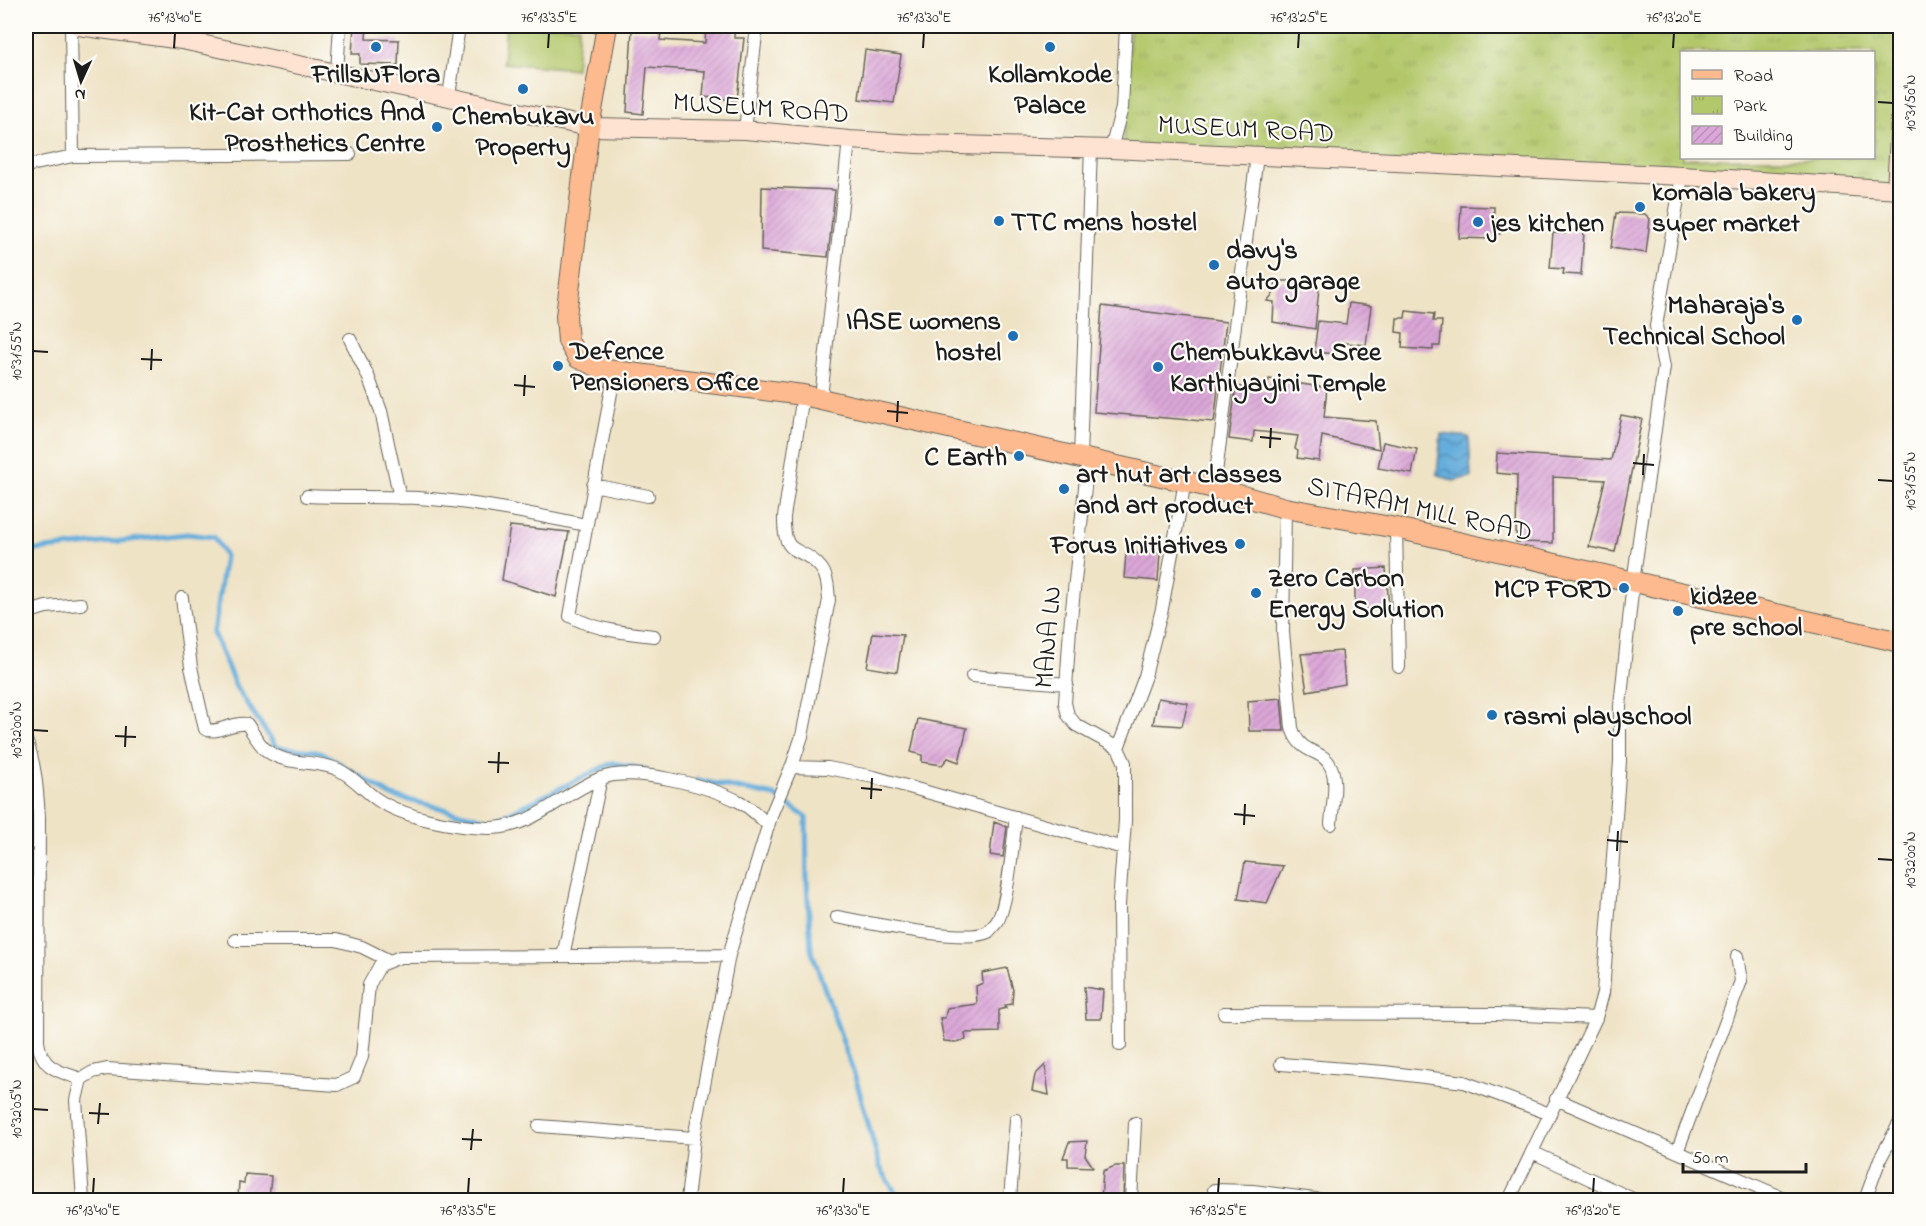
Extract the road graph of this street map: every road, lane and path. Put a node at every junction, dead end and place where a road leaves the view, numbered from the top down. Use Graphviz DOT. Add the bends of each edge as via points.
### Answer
graph roads {
  1 [pos="71,26"];
  2 [pos="78,26"];
  3 [pos="340,26"];
  4 [pos="459,26"];
  5 [pos="607,26"];
  6 [pos="757,26"];
  7 [pos="1126,26"];
  8 [pos="337,72"];
  9 [pos="449,96"];
  10 [pos="1900,119"];
  11 [pos="590,127"];
  12 [pos="745,130"];
  13 [pos="849,140"];
  14 [pos="1091,148"];
  15 [pos="1111,148"];
  16 [pos="350,154"];
  17 [pos="73,156"];
  18 [pos="1257,156"];
  19 [pos="26,166"];
  20 [pos="1682,176"];
  21 [pos="1898,190"];
  22 [pos="350,339"];
  23 [pos="615,371"];
  24 [pos="812,397"];
  25 [pos="1084,458"];
  26 [pos="1185,481"];
  27 [pos="593,485"];
  28 [pos="1214,488"];
  29 [pos="307,496"];
  30 [pos="648,496"];
  31 [pos="400,498"];
  32 [pos="1285,508"];
  33 [pos="586,525"];
  34 [pos="1396,528"];
  35 [pos="1633,582"];
  36 [pos="182,598"];
  37 [pos="81,604"];
  38 [pos="26,613"];
  39 [pos="654,636"];
  40 [pos="1900,642"];
  41 [pos="1399,667"];
  42 [pos="972,676"];
  43 [pos="1066,684"];
  44 [pos="26,740"];
  45 [pos="1118,748"];
  46 [pos="791,767"];
  47 [pos="601,778"];
  48 [pos="1016,818"];
  49 [pos="770,819"];
  50 [pos="1331,824"];
  51 [pos="1123,848"];
  52 [pos="837,917"];
  53 [pos="235,940"];
  54 [pos="729,955"];
  55 [pos="563,956"];
  56 [pos="1737,956"];
  57 [pos="390,961"];
  58 [pos="1224,1012"];
  59 [pos="1596,1018"];
  60 [pos="1120,1044"];
  61 [pos="1281,1064"];
  62 [pos="81,1079"];
  63 [pos="1556,1099"];
  64 [pos="1550,1114"];
  65 [pos="1016,1120"];
  66 [pos="1900,1122"];
  67 [pos="1135,1123"];
  68 [pos="539,1126"];
  69 [pos="694,1138"];
  70 [pos="1532,1152"];
  71 [pos="1677,1152"];
  72 [pos="1214,1190"];
  73 [pos="83,1200"];
  74 [pos="687,1200"];
  75 [pos="1010,1200"];
  76 [pos="1131,1200"];
  77 [pos="1322,1200"];
  78 [pos="1509,1200"];
  79 [pos="1635,1200"];
  80 [pos="1788,1200"];
  81 [pos="1865,1200"];
  1 -- 17 [label="street"];
  2 -- 8 [label="main road" via="182,40"];
  3 -- 8 [label="street"];
  4 -- 9 [label="street"];
  5 -- 11 [label="main road, SITARAM MILL ROAD"];
  6 -- 12 [label="street"];
  7 -- 15 [label="street" via="1122,108"];
  8 -- 9 [label="main road"];
  9 -- 11 [label="main road"];
  10 -- 21 [label="main road"];
  11 -- 12 [label="main road, MUSEUM ROAD"];
  11 -- 23 [label="main road, SITARAM MILL ROAD" via="566,316 568,341 578,358"];
  12 -- 13 [label="main road, MUSEUM ROAD"];
  13 -- 14 [label="main road, MUSEUM ROAD"];
  13 -- 24 [label="street"];
  14 -- 15 [label="main road, MUSEUM ROAD"];
  14 -- 25 [label="street, MANA LN"];
  15 -- 18 [label="main road, MUSEUM ROAD"];
  16 -- 17 [label="street"];
  17 -- 19 [label="street"];
  18 -- 20 [label="main road, MUSEUM ROAD"];
  18 -- 28 [label="street"];
  20 -- 21 [label="main road, MUSEUM ROAD"];
  20 -- 35 [label="street" via="1656,326 1664,367"];
  22 -- 31 [label="street" via="381,411"];
  23 -- 24 [label="main road, SITARAM MILL ROAD"];
  23 -- 27 [label="street"];
  24 -- 25 [label="main road, SITARAM MILL ROAD"];
  24 -- 46 [label="street" via="784,517 784,535 790,547 820,566 827,578 829,600 802,736"];
  25 -- 26 [label="main road, SITARAM MILL ROAD"];
  25 -- 43 [label="street, MANA LN"];
  26 -- 28 [label="main road, SITARAM MILL ROAD"];
  26 -- 45 [label="street" via="1162,609 1145,676"];
  27 -- 30 [label="street"];
  27 -- 33 [label="street"];
  28 -- 32 [label="main road, SITARAM MILL ROAD"];
  29 -- 31 [label="street"];
  31 -- 33 [label="street" via="508,509"];
  32 -- 34 [label="main road, SITARAM MILL ROAD"];
  32 -- 50 [label="street" via="1283,632 1292,728 1302,747 1318,753 1330,765 1334,778"];
  33 -- 39 [label="street" via="570,616 619,632"];
  34 -- 35 [label="main road, SITARAM MILL ROAD"];
  34 -- 41 [label="street"];
  35 -- 40 [label="main road, SITARAM MILL ROAD"];
  35 -- 59 [label="street" via="1620,706 1620,761 1603,993"];
  36 -- 47 [label="street" via="202,725 207,731 247,724 274,756 330,766 392,808 464,827 513,826 534,818"];
  37 -- 38 [label="street"];
  42 -- 43 [label="street"];
  43 -- 45 [label="street, MANA LN" via="1068,715 1076,724"];
  44 -- 62 [label="street" via="32,755 39,817 39,1053 45,1063"];
  45 -- 51 [label="street" via="1125,763"];
  46 -- 48 [label="street" via="828,768 874,777"];
  46 -- 49 [label="street"];
  47 -- 49 [label="street" via="638,774 712,791"];
  47 -- 55 [label="street"];
  48 -- 51 [label="street"];
  48 -- 52 [label="street" via="1003,903 997,921 988,931 973,935 933,933"];
  49 -- 54 [label="street"];
  51 -- 60 [label="street" via="1119,904"];
  53 -- 57 [label="street" via="336,940"];
  54 -- 55 [label="street"];
  54 -- 69 [label="street"];
  55 -- 57 [label="street" via="400,957"];
  56 -- 71 [label="street" via="1741,981"];
  57 -- 62 [label="street" via="380,965 369,986 362,1057 354,1077 336,1085 107,1069"];
  58 -- 59 [label="street"];
  59 -- 63 [label="street"];
  61 -- 64 [label="street" via="1464,1082"];
  62 -- 73 [label="street" via="76,1100"];
  63 -- 64 [label="street"];
  63 -- 71 [label="street"];
  64 -- 70 [label="street"];
  65 -- 75 [label="street"];
  66 -- 81 [label="street" via="1880,1159"];
  67 -- 76 [label="street"];
  68 -- 69 [label="street"];
  69 -- 74 [label="street"];
  70 -- 78 [label="street"];
  70 -- 79 [label="street"];
  71 -- 80 [label="street"];
  72 -- 77 [label="street"];
}
